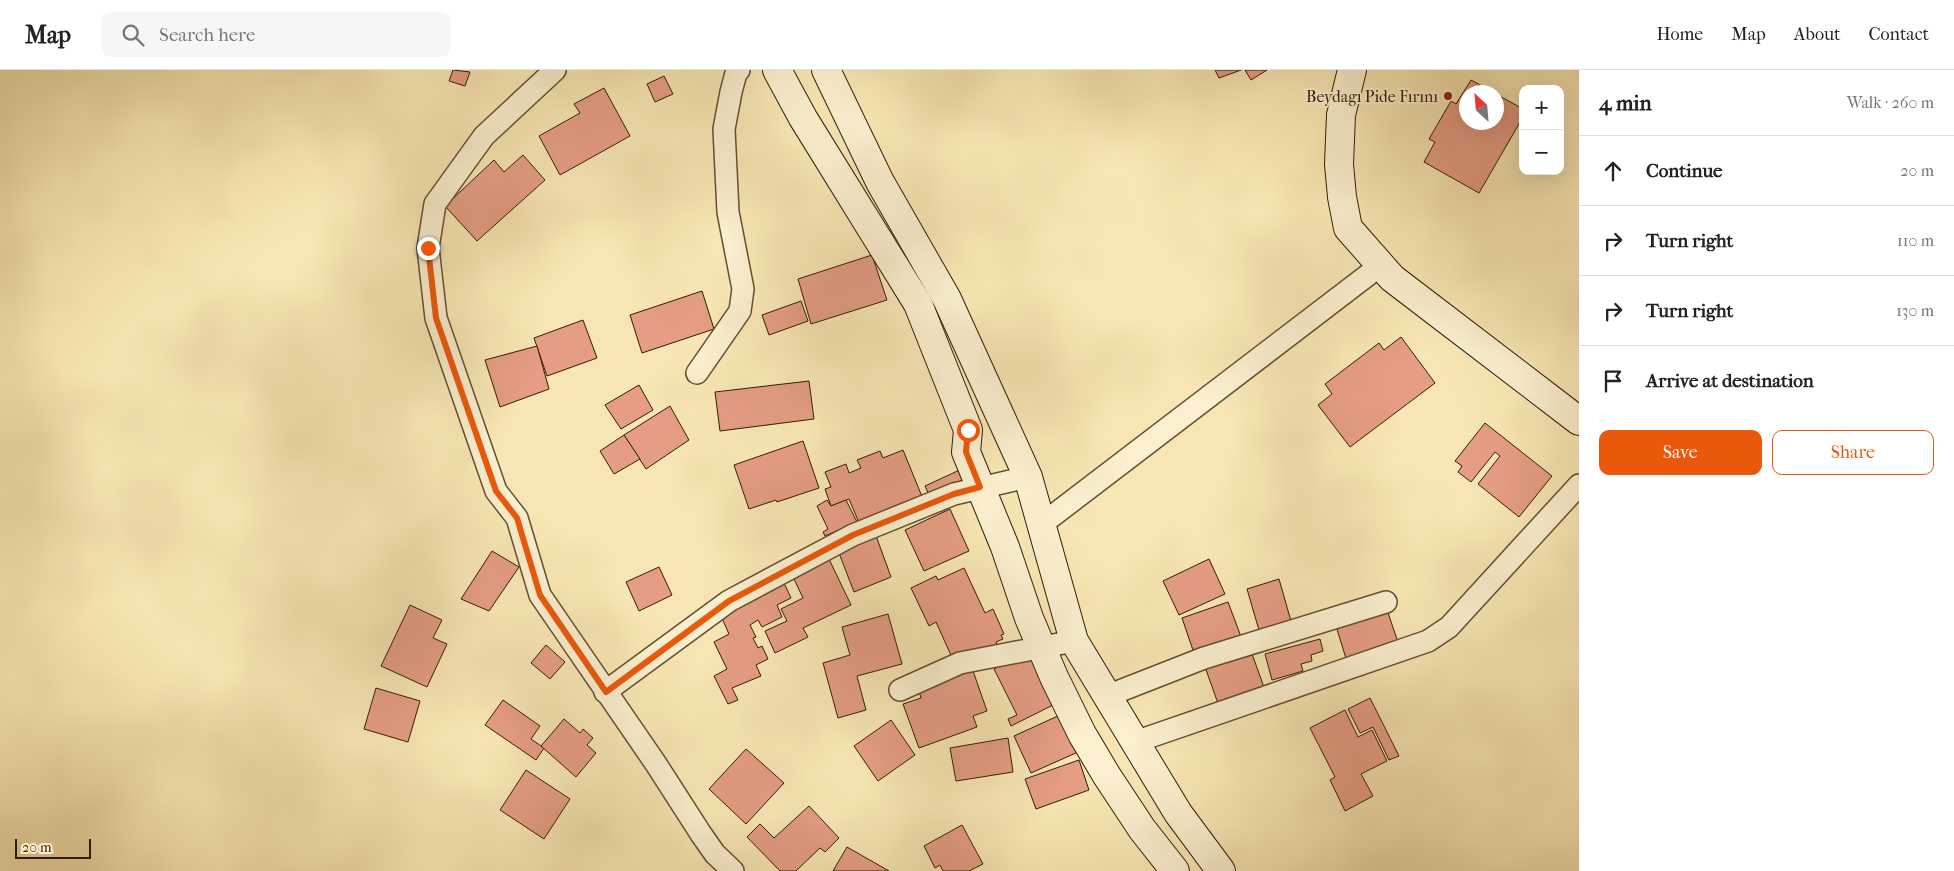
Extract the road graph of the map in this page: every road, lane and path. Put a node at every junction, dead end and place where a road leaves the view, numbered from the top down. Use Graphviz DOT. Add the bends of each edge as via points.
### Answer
graph roads {
  1 [pos="555,70"];
  2 [pos="739,70"];
  3 [pos="777,70"];
  4 [pos="826,70"];
  5 [pos="1352,70"];
  6 [pos="1381,265"];
  7 [pos="697,373"];
  8 [pos="1579,421"];
  9 [pos="1028,477"];
  10 [pos="1579,485"];
  11 [pos="980,487"];
  12 [pos="1042,524"];
  13 [pos="1386,602"];
  14 [pos="1074,641"];
  15 [pos="1041,647"];
  16 [pos="900,690"];
  17 [pos="606,692"];
  18 [pos="1107,696"];
  19 [pos="1135,742"];
  20 [pos="733,871"];
  21 [pos="1176,871"];
  22 [pos="1221,871"];
  1 -- 17 [label="street" via="484,136 451,181 435,204 428,248 436,318 496,491 517,518 540,595"];
  2 -- 7 [label="street" via="724,129 728,212 743,289 740,311"];
  3 -- 11 [label="main road" via="803,118 918,304 968,430 966,452"];
  4 -- 9 [label="main road" via="880,182 947,299"];
  5 -- 6 [label="main road" via="1341,115 1339,164 1342,197 1348,228"];
  6 -- 8 [label="main road" via="1392,278"];
  6 -- 12 [label="street"];
  9 -- 11 [label="street"];
  9 -- 12 [label="main road"];
  10 -- 19 [label="street" via="1449,627 1428,641"];
  11 -- 15 [label="main road"];
  11 -- 17 [label="street" via="954,494 853,535 729,601"];
  12 -- 14 [label="main road"];
  13 -- 18 [label="street" via="1204,658"];
  14 -- 15 [label="street"];
  14 -- 18 [label="main road"];
  15 -- 16 [label="street" via="960,663"];
  15 -- 21 [label="main road" via="1082,734 1107,776 1142,829"];
  17 -- 20 [label="street" via="715,854"];
  18 -- 19 [label="main road"];
  19 -- 22 [label="main road" via="1178,813"];
}
